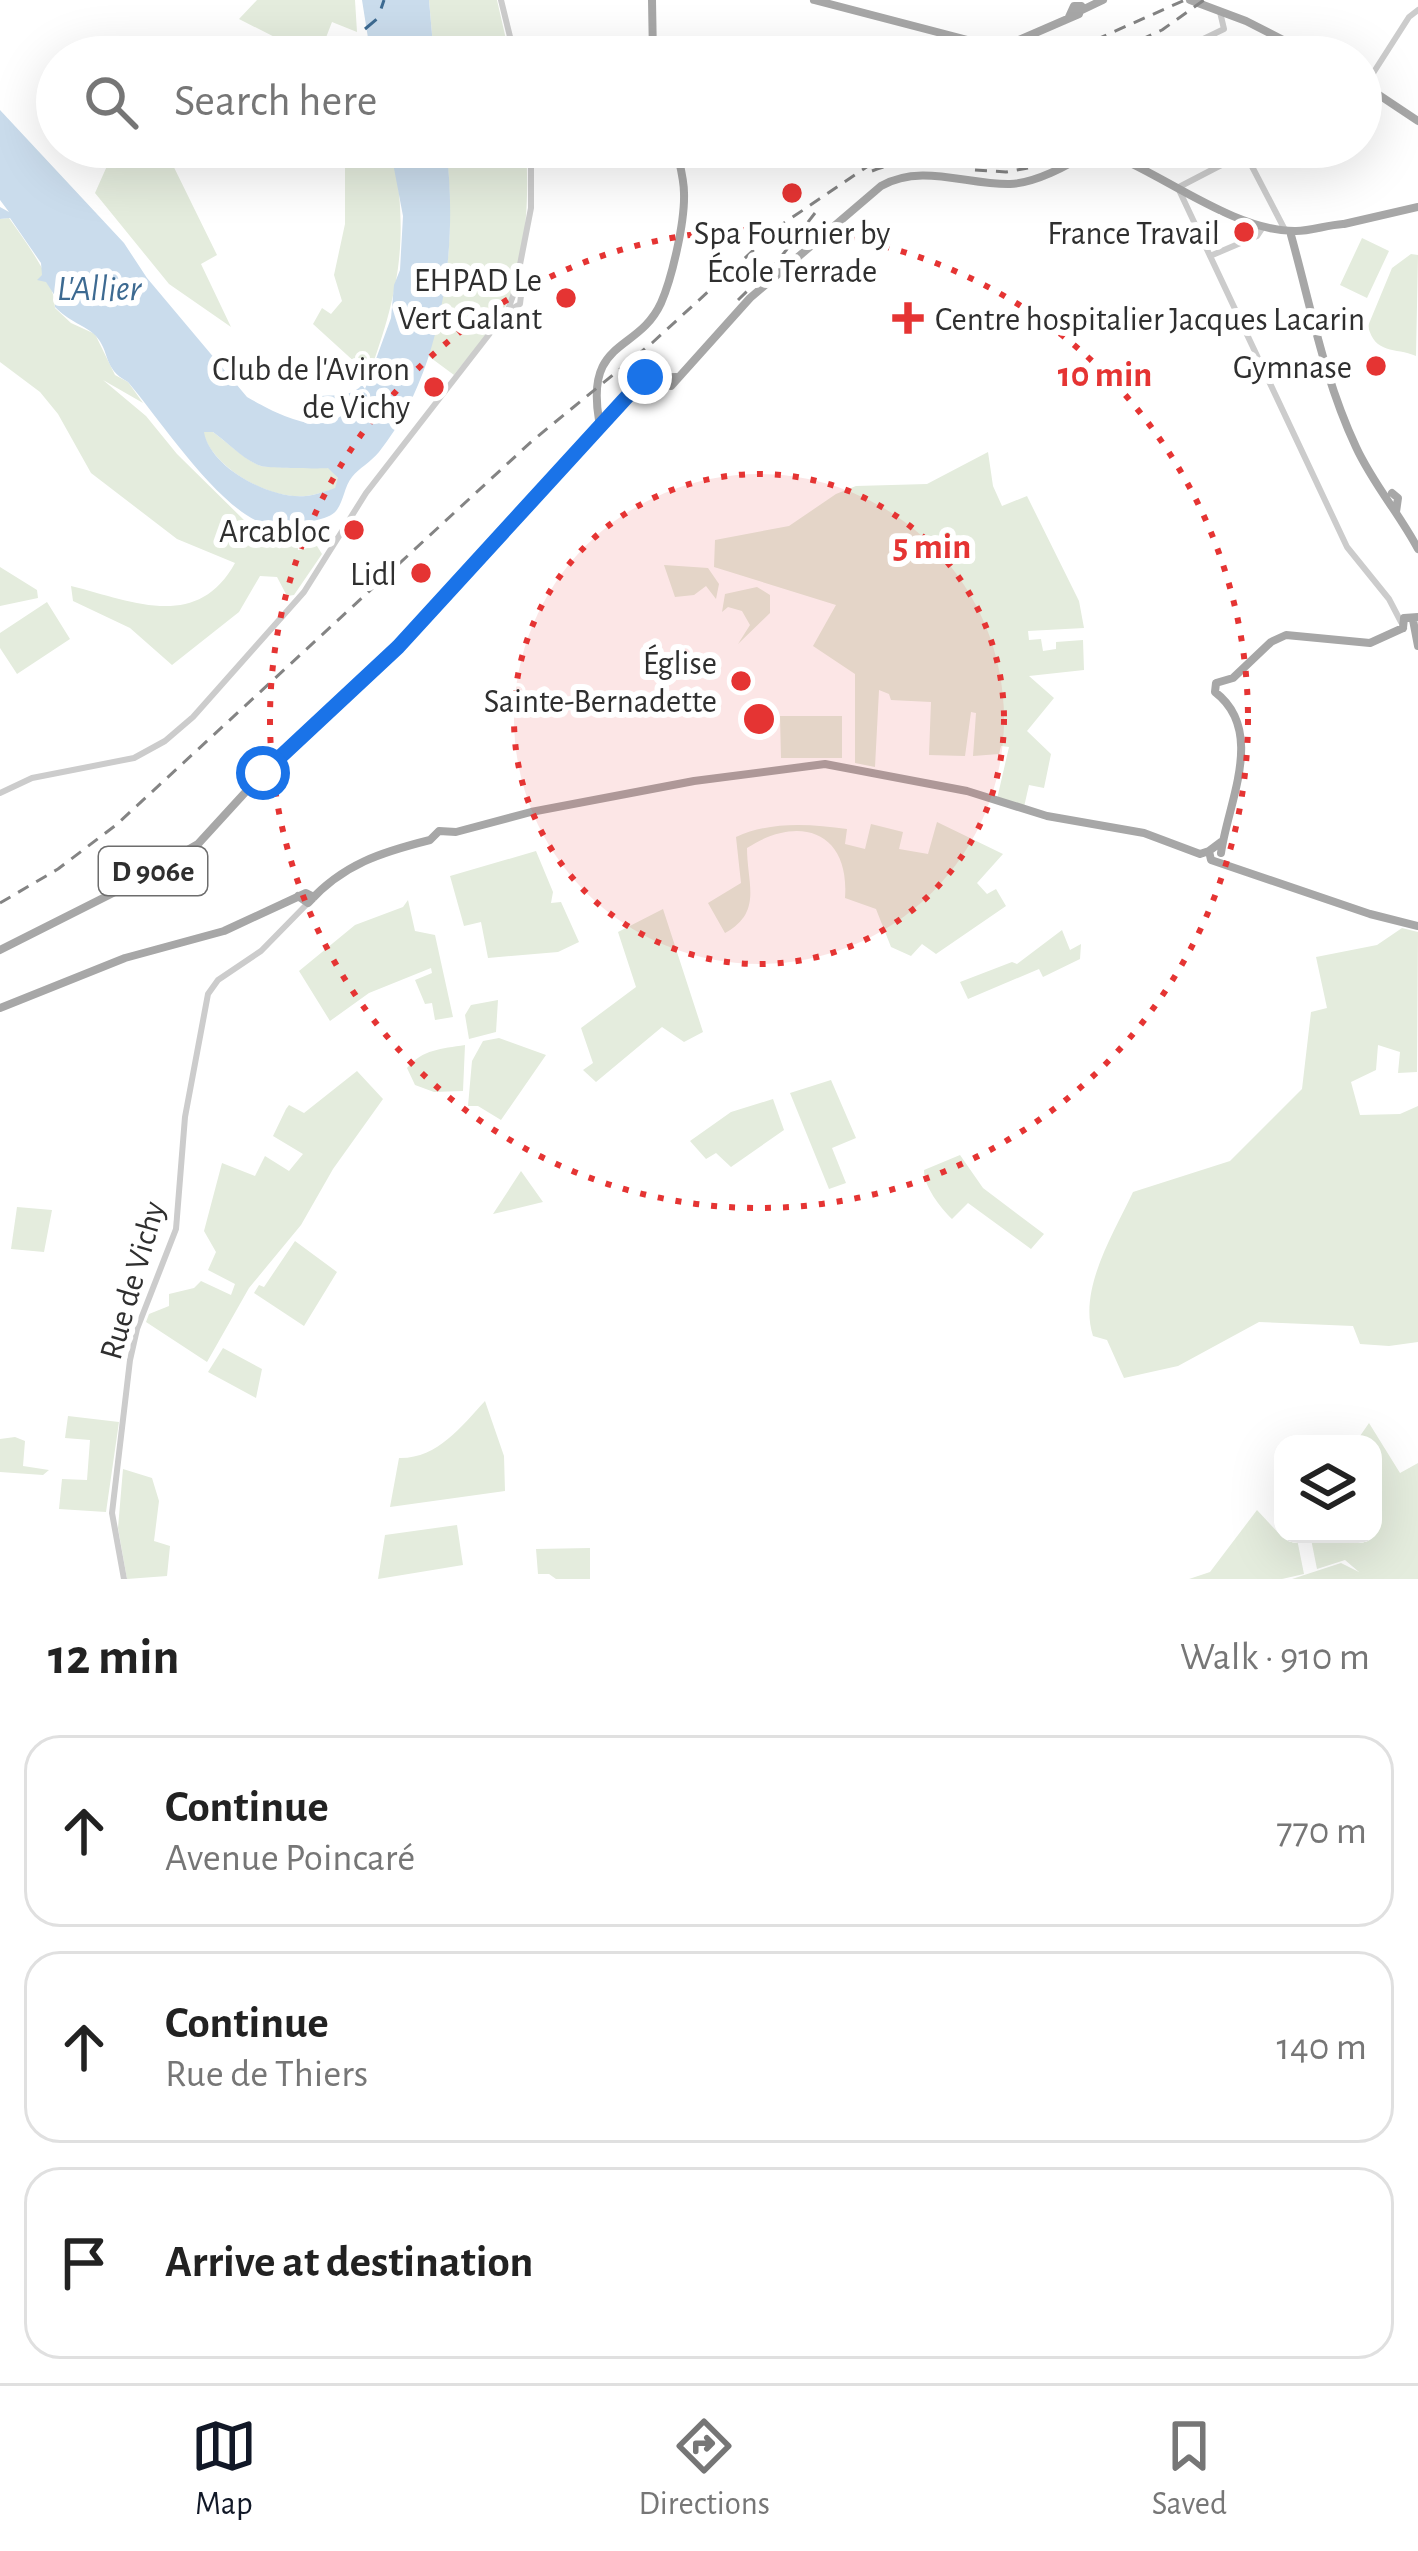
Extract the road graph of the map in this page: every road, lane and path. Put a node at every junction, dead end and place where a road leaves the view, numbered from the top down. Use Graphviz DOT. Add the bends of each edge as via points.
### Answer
graph roads {
  1 [pos="501,0"];
  2 [pos="652,0"];
  3 [pos="814,0"];
  4 [pos="1100,0"];
  5 [pos="1190,0"];
  6 [pos="1416,10"];
  7 [pos="1220,12"];
  8 [pos="509,36"];
  9 [pos="653,36"];
  10 [pos="952,36"];
  11 [pos="1026,36"];
  12 [pos="1208,36"];
  13 [pos="1276,36"];
  14 [pos="1382,59"];
  15 [pos="1382,99"];
  16 [pos="1418,121"];
  17 [pos="531,168"];
  18 [pos="680,168"];
  19 [pos="1049,168"];
  20 [pos="1137,168"];
  21 [pos="1217,168"];
  22 [pos="1254,168"];
  23 [pos="1177,190"];
  24 [pos="1418,207"];
  25 [pos="1261,225"];
  26 [pos="1290,232"];
  27 [pos="1210,256"];
  28 [pos="603,419"];
  29 [pos="1418,549"];
  30 [pos="1410,623"];
  31 [pos="1418,646"];
  32 [pos="694,781"];
  33 [pos="0,794"];
  34 [pos="552,809"];
  35 [pos="1215,852"];
  36 [pos="311,900"];
  37 [pos="1418,926"];
  38 [pos="0,950"];
  39 [pos="0,1007"];
  40 [pos="124,1579"];
  1 -- 8 [label="street"];
  2 -- 9 [label="main road"];
  3 -- 10 [label="main road"];
  4 -- 11 [label="main road"];
  5 -- 7 [label="main road"];
  6 -- 14 [label="street"];
  7 -- 12 [label="street" via="1224,28"];
  7 -- 13 [label="main road"];
  15 -- 16 [label="main road"];
  17 -- 33 [label="street" via="532,208 512,308 370,487 298,598 165,741 134,758 51,774"];
  18 -- 28 [label="main road" via="683,217 662,301 601,371"];
  19 -- 28 [label="main road" via="1014,183 906,179 869,196 750,298 683,375 640,379"];
  20 -- 23 [label="main road"];
  21 -- 23 [label="street"];
  22 -- 26 [label="street"];
  23 -- 25 [label="main road"];
  23 -- 27 [label="street"];
  24 -- 26 [label="main road"];
  25 -- 26 [label="main road"];
  25 -- 27 [label="street" via="1258,236"];
  26 -- 29 [label="main road" via="1328,378 1357,448"];
  27 -- 30 [label="street" via="1347,548"];
  28 -- 38 [label="main road, D 906e" via="398,647 188,851"];
  30 -- 31 [label="main road"];
  30 -- 35 [label="main road" via="1370,643 1299,634 1271,642 1228,692 1243,753"];
  32 -- 34 [label="main road"];
  32 -- 34 [label="main road"];
  32 -- 35 [label="main road" via="825,764"];
  34 -- 36 [label="main road" via="439,831 368,856"];
  35 -- 37 [label="main road"];
  36 -- 39 [label="main road" via="298,896 208,936"];
  36 -- 40 [label="street, Rue de Vichy" via="208,994 185,1117 176,1229 132,1347 112,1513"];
}
